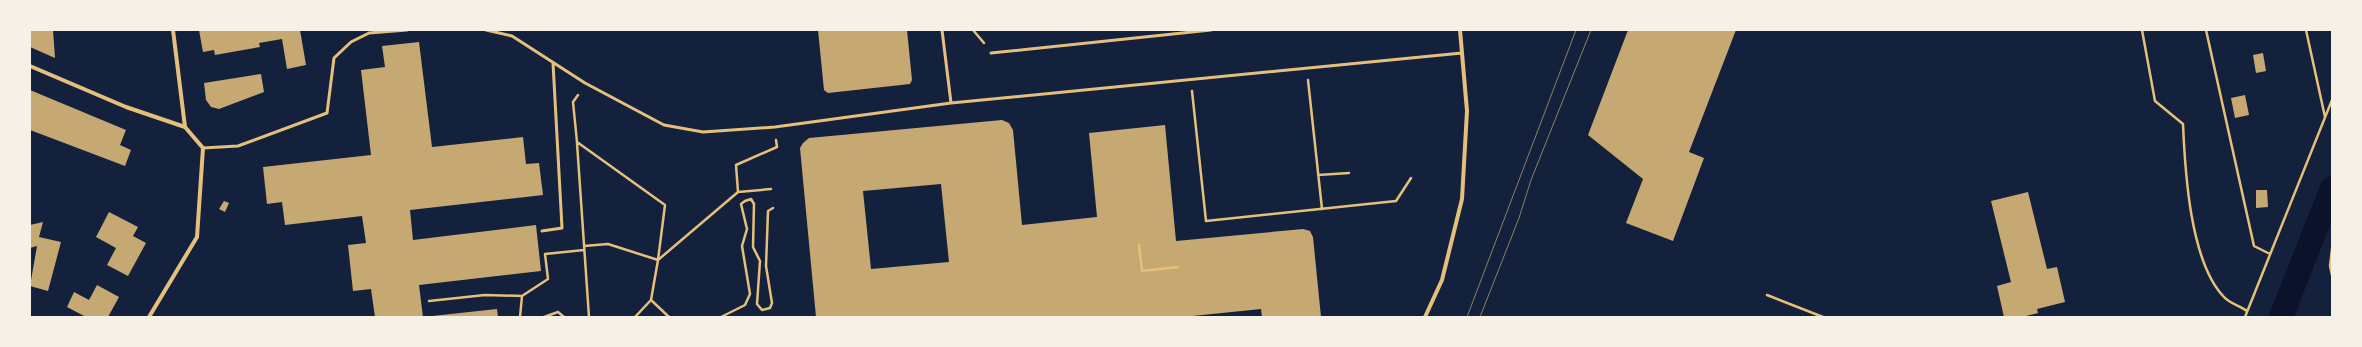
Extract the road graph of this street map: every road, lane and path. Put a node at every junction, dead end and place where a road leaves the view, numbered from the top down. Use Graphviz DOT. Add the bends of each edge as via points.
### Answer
graph roads {
  1 [pos="172,30"];
  2 [pos="407,30"];
  3 [pos="486,30"];
  4 [pos="942,30"];
  5 [pos="972,30"];
  6 [pos="1211,30"];
  7 [pos="1460,30"];
  8 [pos="2142,30"];
  9 [pos="2206,30"];
  10 [pos="2306,30"];
  11 [pos="991,52"];
  12 [pos="1462,53"];
  13 [pos="553,63"];
  14 [pos="30,66"];
  15 [pos="1306,68"];
  16 [pos="1191,80"];
  17 [pos="585,83"];
  18 [pos="2332,100"];
  19 [pos="951,104"];
  20 [pos="2325,118"];
  21 [pos="185,127"];
  22 [pos="775,127"];
  23 [pos="576,142"];
  24 [pos="204,148"];
  25 [pos="1350,173"];
  26 [pos="1318,175"];
  27 [pos="1411,178"];
  28 [pos="771,189"];
  29 [pos="738,192"];
  30 [pos="772,208"];
  31 [pos="1322,209"];
  32 [pos="542,231"];
  33 [pos="1139,245"];
  34 [pos="584,248"];
  35 [pos="2332,249"];
  36 [pos="2270,254"];
  37 [pos="658,260"];
  38 [pos="1178,266"];
  39 [pos="2332,275"];
  40 [pos="1767,295"];
  41 [pos="522,296"];
  42 [pos="651,300"];
  43 [pos="430,301"];
  44 [pos="2247,311"];
  45 [pos="149,317"];
  46 [pos="520,317"];
  47 [pos="544,317"];
  48 [pos="564,317"];
  49 [pos="589,317"];
  50 [pos="635,317"];
  51 [pos="669,317"];
  52 [pos="721,317"];
  53 [pos="1425,317"];
  54 [pos="1823,317"];
  55 [pos="2245,317"];
  1 -- 21 [label="street"];
  2 -- 24 [label="lane" via="369,33 351,42 334,58 327,113 238,146"];
  3 -- 13 [label="lane" via="512,36"];
  4 -- 19 [label="lane"];
  5 -- 11 [label="path"];
  6 -- 11 [label="lane"];
  7 -- 12 [label="street"];
  8 -- 44 [label="path" via="2156,101 2183,124 2186,179 2202,262 2224,297"];
  9 -- 36 [label="path" via="2254,246"];
  10 -- 20 [label="path"];
  12 -- 15 [label="lane"];
  12 -- 53 [label="street" via="1467,111 1462,199 1442,280"];
  13 -- 17 [label="lane"];
  13 -- 32 [label="lane" via="562,228"];
  14 -- 21 [label="street" via="126,107"];
  15 -- 16 [label="lane"];
  15 -- 26 [label="path"];
  16 -- 19 [label="lane"];
  16 -- 31 [label="path" via="1206,221"];
  17 -- 22 [label="lane" via="664,124 703,132"];
  17 -- 23 [label="path" via="573,102"];
  18 -- 20 [label="path"];
  19 -- 22 [label="lane"];
  20 -- 36 [label="path"];
  21 -- 24 [label="street"];
  22 -- 29 [label="path" via="777,147 736,165"];
  23 -- 34 [label="path"];
  23 -- 37 [label="path" via="665,205"];
  24 -- 45 [label="street" via="197,237"];
  25 -- 26 [label="path"];
  26 -- 31 [label="path"];
  27 -- 31 [label="path" via="1396,201"];
  28 -- 29 [label="path"];
  29 -- 37 [label="path"];
  30 -- 52 [label="path" via="768,211 766,266 772,303 770,308 762,310 757,304 760,261 753,247 754,204 751,199 744,200 741,204 747,229 742,246 750,294 745,305"];
  33 -- 38 [label="path" via="1142,270"];
  34 -- 37 [label="path" via="608,244"];
  34 -- 41 [label="path" via="545,254 548,279"];
  34 -- 49 [label="path"];
  35 -- 39 [label="path"];
  36 -- 44 [label="path"];
  37 -- 42 [label="path"];
  40 -- 54 [label="path"];
  41 -- 43 [label="path" via="485,295"];
  41 -- 46 [label="path"];
  42 -- 50 [label="path"];
  42 -- 51 [label="path"];
  44 -- 55 [label="path"];
  47 -- 48 [label="path" via="558,312"];
}
